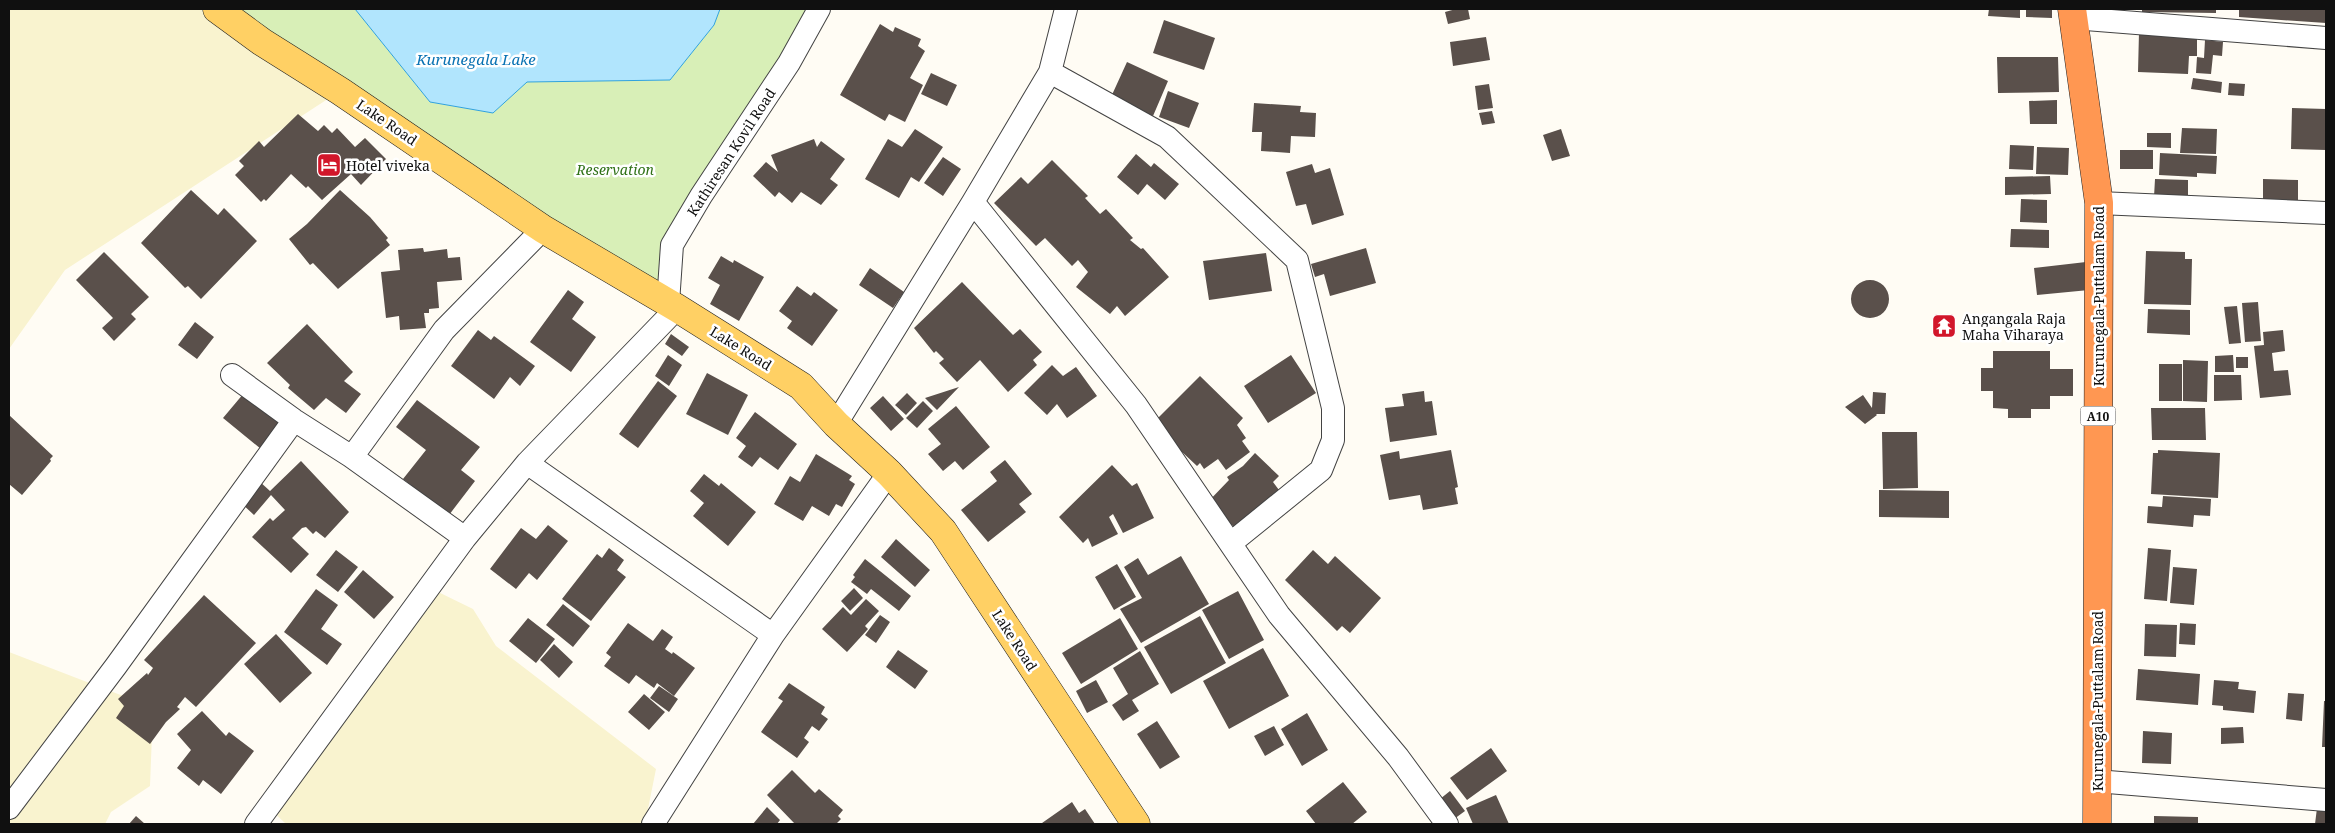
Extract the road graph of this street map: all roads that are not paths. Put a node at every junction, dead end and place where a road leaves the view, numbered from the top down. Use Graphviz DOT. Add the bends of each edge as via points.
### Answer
graph roads {
  1 [pos="217,9"];
  2 [pos="819,9"];
  3 [pos="1066,9"];
  4 [pos="2072,13"];
  5 [pos="2326,38"];
  6 [pos="1050,72"];
  7 [pos="973,202"];
  8 [pos="2099,203"];
  9 [pos="2326,213"];
  10 [pos="543,229"];
  11 [pos="672,306"];
  12 [pos="232,375"];
  13 [pos="294,420"];
  14 [pos="836,424"];
  15 [pos="352,457"];
  16 [pos="527,464"];
  17 [pos="889,472"];
  18 [pos="465,538"];
  19 [pos="1231,543"];
  20 [pos="773,635"];
  21 [pos="2096,781"];
  22 [pos="2326,800"];
  23 [pos="9,808"];
  24 [pos="256,824"];
  25 [pos="653,824"];
  26 [pos="1136,824"];
  27 [pos="1447,824"];
  28 [pos="2097,824"];
  1 -- 10 [label="main road, Lake Road"];
  2 -- 11 [label="street, Kathiresan Kovil Road" via="789,63 672,245"];
  3 -- 6 [label="street"];
  4 -- 5 [label="street"];
  4 -- 8 [label="highway, Kurunegala-Puttalam Road / A10"];
  6 -- 7 [label="street"];
  6 -- 19 [label="street" via="1167,137 1298,260 1333,408 1333,440 1321,470"];
  7 -- 14 [label="street"];
  7 -- 19 [label="street" via="1136,405"];
  8 -- 9 [label="street"];
  8 -- 21 [label="highway, Kurunegala-Puttalam Road / A10"];
  10 -- 11 [label="main road, Lake Road"];
  10 -- 15 [label="street" via="444,330"];
  11 -- 14 [label="main road, Lake Road" via="801,386"];
  11 -- 16 [label="street"];
  12 -- 13 [label="street"];
  13 -- 15 [label="street"];
  13 -- 23 [label="street"];
  14 -- 17 [label="main road, Lake Road"];
  15 -- 18 [label="street"];
  16 -- 18 [label="street"];
  16 -- 20 [label="street"];
  17 -- 20 [label="street"];
  17 -- 26 [label="main road, Lake Road" via="943,531"];
  18 -- 24 [label="street"];
  19 -- 27 [label="street" via="1279,615 1398,757"];
  20 -- 25 [label="street"];
  21 -- 22 [label="street"];
  21 -- 28 [label="highway, Kurunegala-Puttalam Road / A10"];
}
